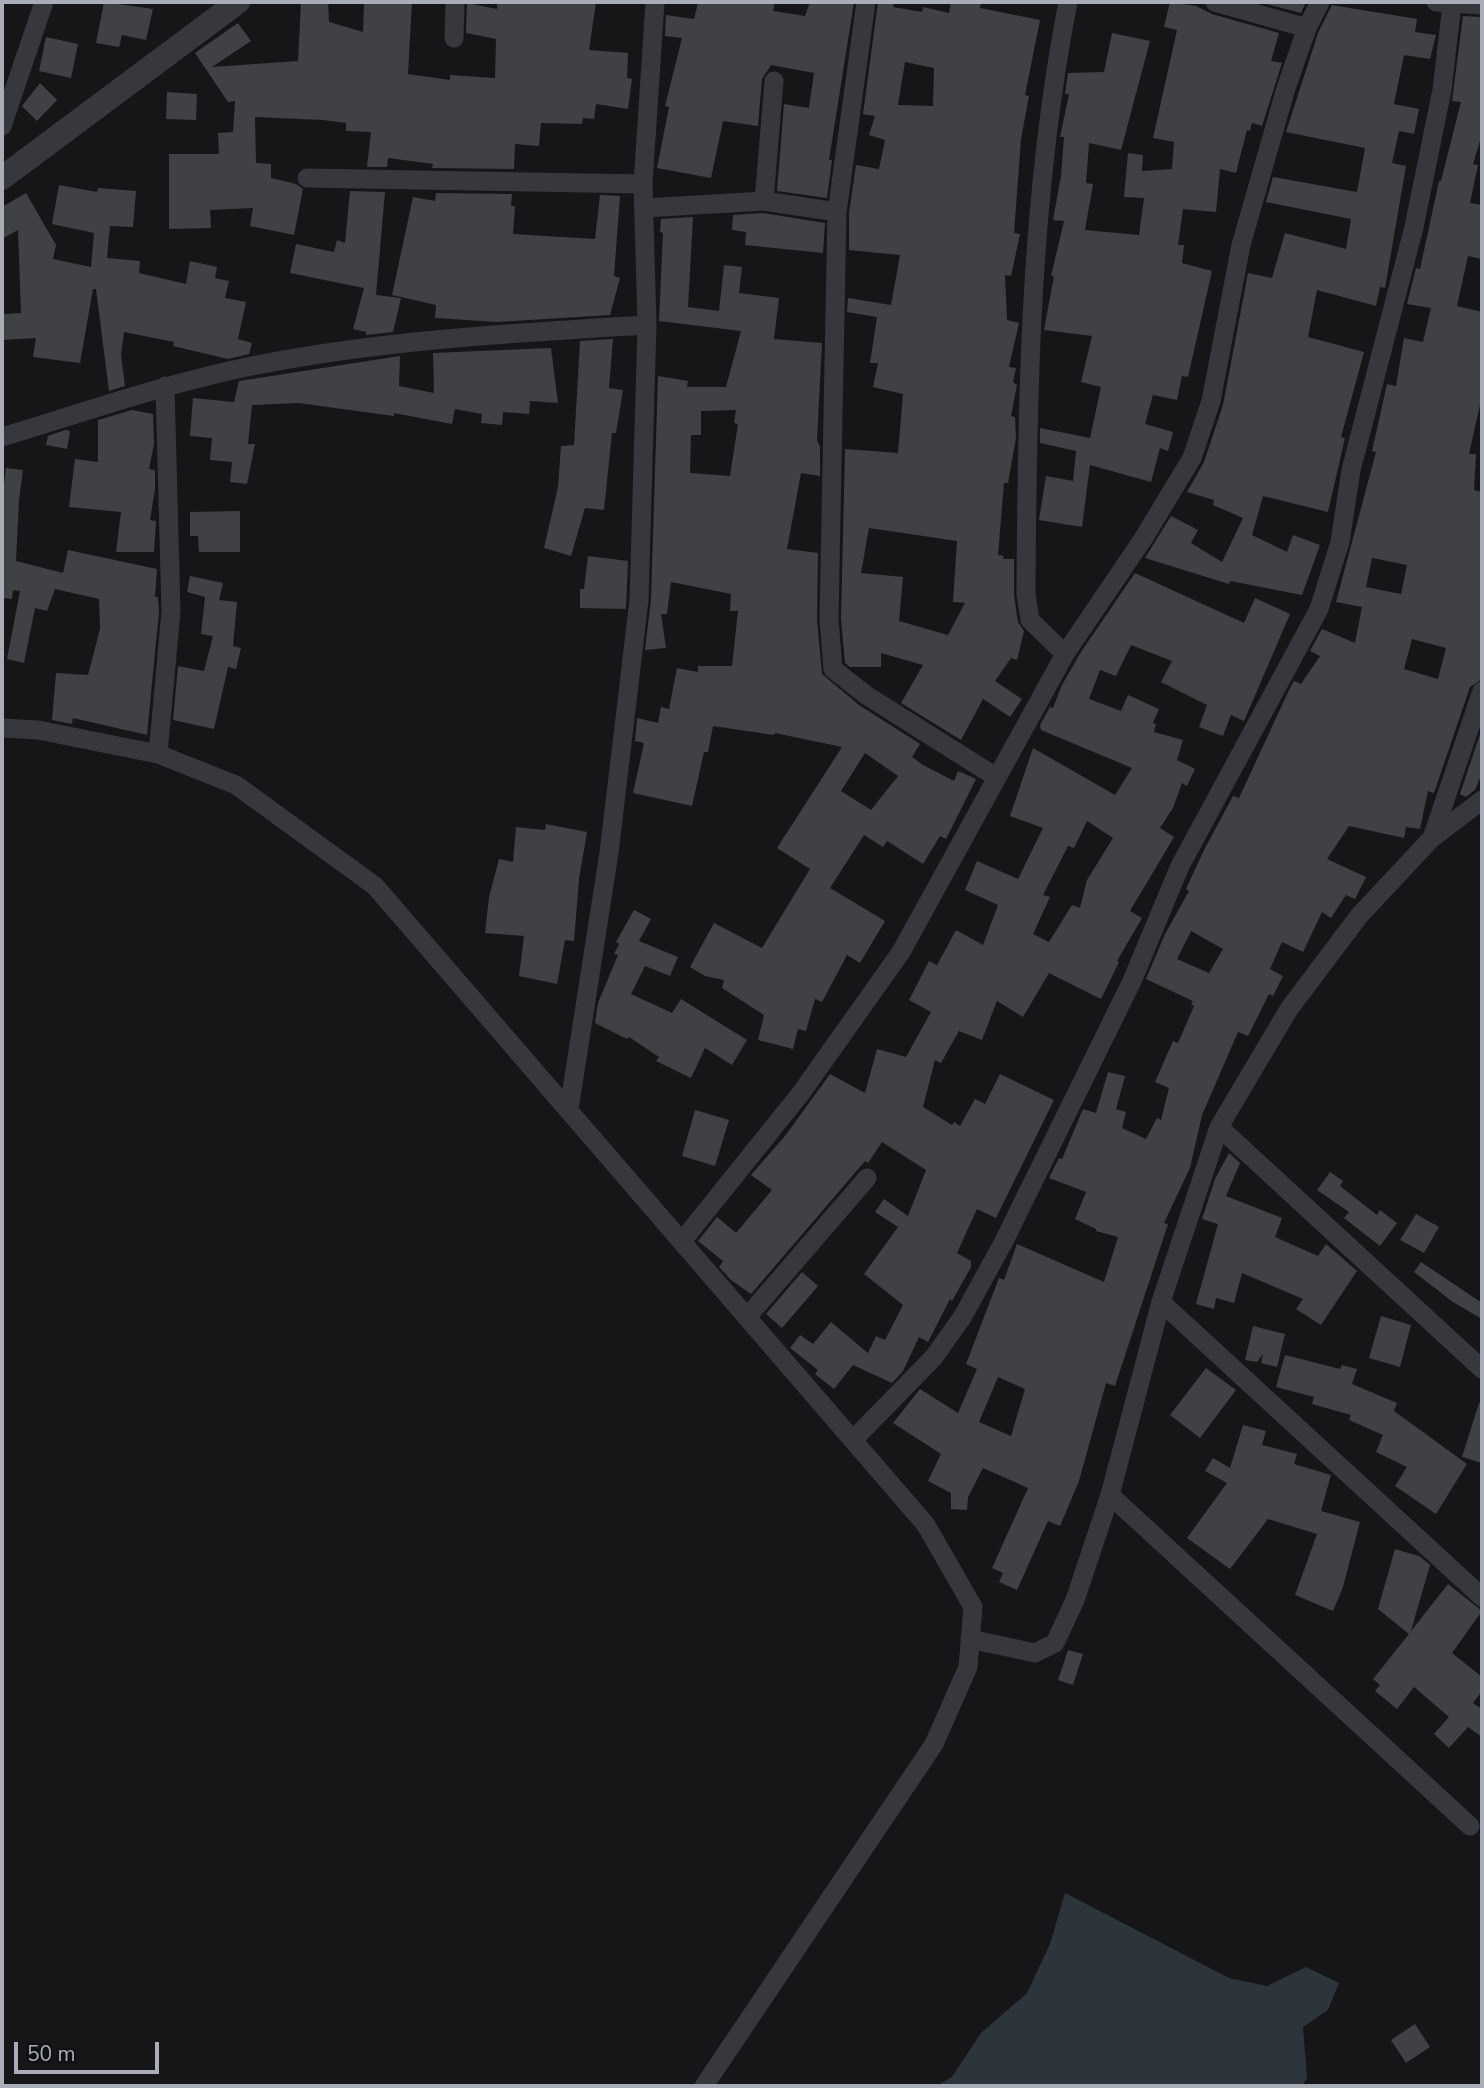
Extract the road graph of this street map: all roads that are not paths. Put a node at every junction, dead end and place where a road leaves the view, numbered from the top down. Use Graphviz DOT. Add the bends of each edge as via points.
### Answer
graph roads {
  1 [pos="44,2"];
  2 [pos="238,2"];
  3 [pos="455,2"];
  4 [pos="655,2"];
  5 [pos="866,2"];
  6 [pos="1068,2"];
  7 [pos="1215,2"];
  8 [pos="1320,2"];
  9 [pos="1444,3"];
  10 [pos="1482,5"];
  11 [pos="1307,27"];
  12 [pos="454,38"];
  13 [pos="774,81"];
  14 [pos="2,126"];
  15 [pos="2,178"];
  16 [pos="307,178"];
  17 [pos="643,184"];
  18 [pos="764,201"];
  19 [pos="644,208"];
  20 [pos="837,212"];
  21 [pos="647,325"];
  22 [pos="164,386"];
  23 [pos="2,437"];
  24 [pos="1065,654"];
  25 [pos="1482,691"];
  26 [pos="2,728"];
  27 [pos="158,754"];
  28 [pos="996,777"];
  29 [pos="1482,800"];
  30 [pos="1431,839"];
  31 [pos="569,1109"];
  32 [pos="1219,1127"];
  33 [pos="867,1178"];
  34 [pos="683,1240"];
  35 [pos="1161,1303"];
  36 [pos="748,1316"];
  37 [pos="1482,1369"];
  38 [pos="853,1440"];
  39 [pos="1110,1495"];
  40 [pos="1482,1597"];
  41 [pos="970,1639"];
  42 [pos="1470,1826"];
  43 [pos="704,2086"];
  1 -- 14 [label="street"];
  2 -- 15 [label="street"];
  3 -- 12 [label="street"];
  4 -- 17 [label="street"];
  5 -- 20 [label="street"];
  6 -- 24 [label="street" via="1042,183 1026,427 1030,620"];
  7 -- 11 [label="street"];
  8 -- 11 [label="street"];
  9 -- 10 [label="street"];
  9 -- 38 [label="street" via="1442,90 1415,227 1352,470 1340,542 1319,609 1181,866 1132,981 963,1317 934,1357"];
  11 -- 24 [label="street" via="1241,245 1211,401 1192,458"];
  13 -- 18 [label="street"];
  16 -- 17 [label="street"];
  17 -- 19 [label="street"];
  18 -- 19 [label="street"];
  18 -- 20 [label="street"];
  19 -- 21 [label="street"];
  20 -- 28 [label="street" via="829,620 833,668 866,695"];
  21 -- 22 [label="street" via="475,336 340,352"];
  21 -- 31 [label="street" via="639,600 609,853"];
  22 -- 23 [label="street"];
  22 -- 27 [label="street" via="171,611"];
  24 -- 28 [label="street"];
  25 -- 30 [label="street"];
  26 -- 27 [label="street" via="37,730"];
  27 -- 31 [label="street" via="236,785 375,886"];
  28 -- 34 [label="street" via="901,952 801,1093"];
  29 -- 30 [label="street"];
  30 -- 32 [label="street" via="1359,916 1289,1009"];
  31 -- 34 [label="street"];
  32 -- 35 [label="street"];
  32 -- 37 [label="street"];
  33 -- 36 [label="street"];
  34 -- 36 [label="street"];
  35 -- 39 [label="street"];
  35 -- 40 [label="street"];
  36 -- 38 [label="street"];
  38 -- 41 [label="street" via="926,1525 973,1607"];
  39 -- 41 [label="street" via="1075,1600 1055,1643 1035,1653"];
  39 -- 42 [label="street"];
  41 -- 43 [label="street" via="968,1667 934,1744"];
}
